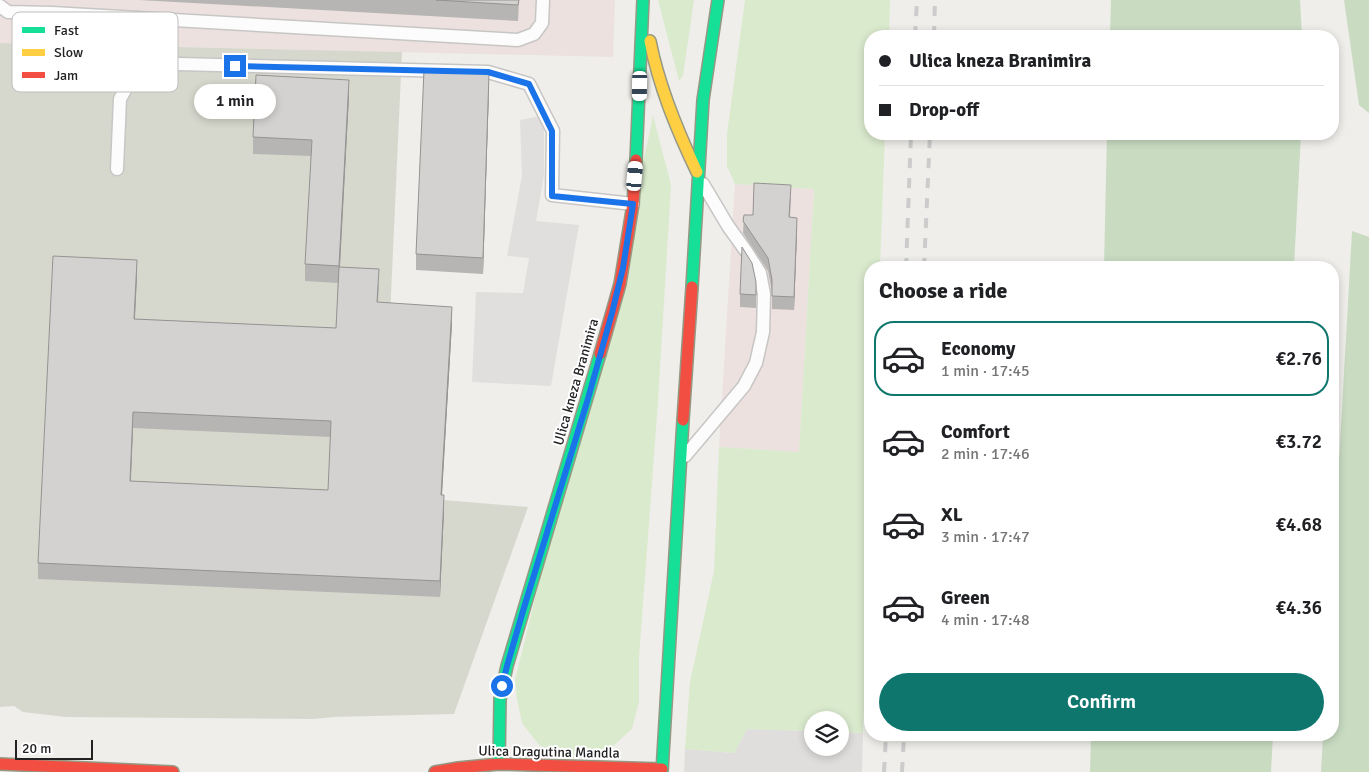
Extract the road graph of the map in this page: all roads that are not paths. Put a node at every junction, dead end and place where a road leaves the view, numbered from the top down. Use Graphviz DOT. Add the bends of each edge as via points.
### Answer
graph roads {
  1 [pos="543,0"];
  2 [pos="643,0"];
  3 [pos="718,0"];
  4 [pos="0,6"];
  5 [pos="12,12"];
  6 [pos="178,20"];
  7 [pos="178,64"];
  8 [pos="124,92"];
  9 [pos="117,170"];
  10 [pos="698,176"];
  11 [pos="633,204"];
  12 [pos="680,462"];
  13 [pos="0,764"];
  14 [pos="499,764"];
  15 [pos="662,771"];
  16 [pos="173,772"];
  17 [pos="435,772"];
  1 -- 6 [label="lane" via="542,23 534,34 518,40"];
  2 -- 10 [label="main road" via="653,55 668,105"];
  2 -- 11 [label="main road, Ulica kneza Branimira"];
  3 -- 10 [label="main road" via="704,100"];
  4 -- 5 [label="lane"];
  7 -- 11 [label="lane" via="488,72 529,84 552,131 552,196"];
  8 -- 9 [label="lane" via="120,99"];
  10 -- 12 [label="main road"];
  10 -- 12 [label="lane" via="760,273 764,294 763,332 756,364 744,386"];
  11 -- 14 [label="main road, Ulica kneza Branimira" via="612,313 507,666 500,698"];
  12 -- 15 [label="main road"];
  13 -- 16 [label="main road"];
  14 -- 15 [label="main road, Ulica Dragutina Mandla"];
  14 -- 17 [label="main road, Ulica Dragutina Mandla"];
}
